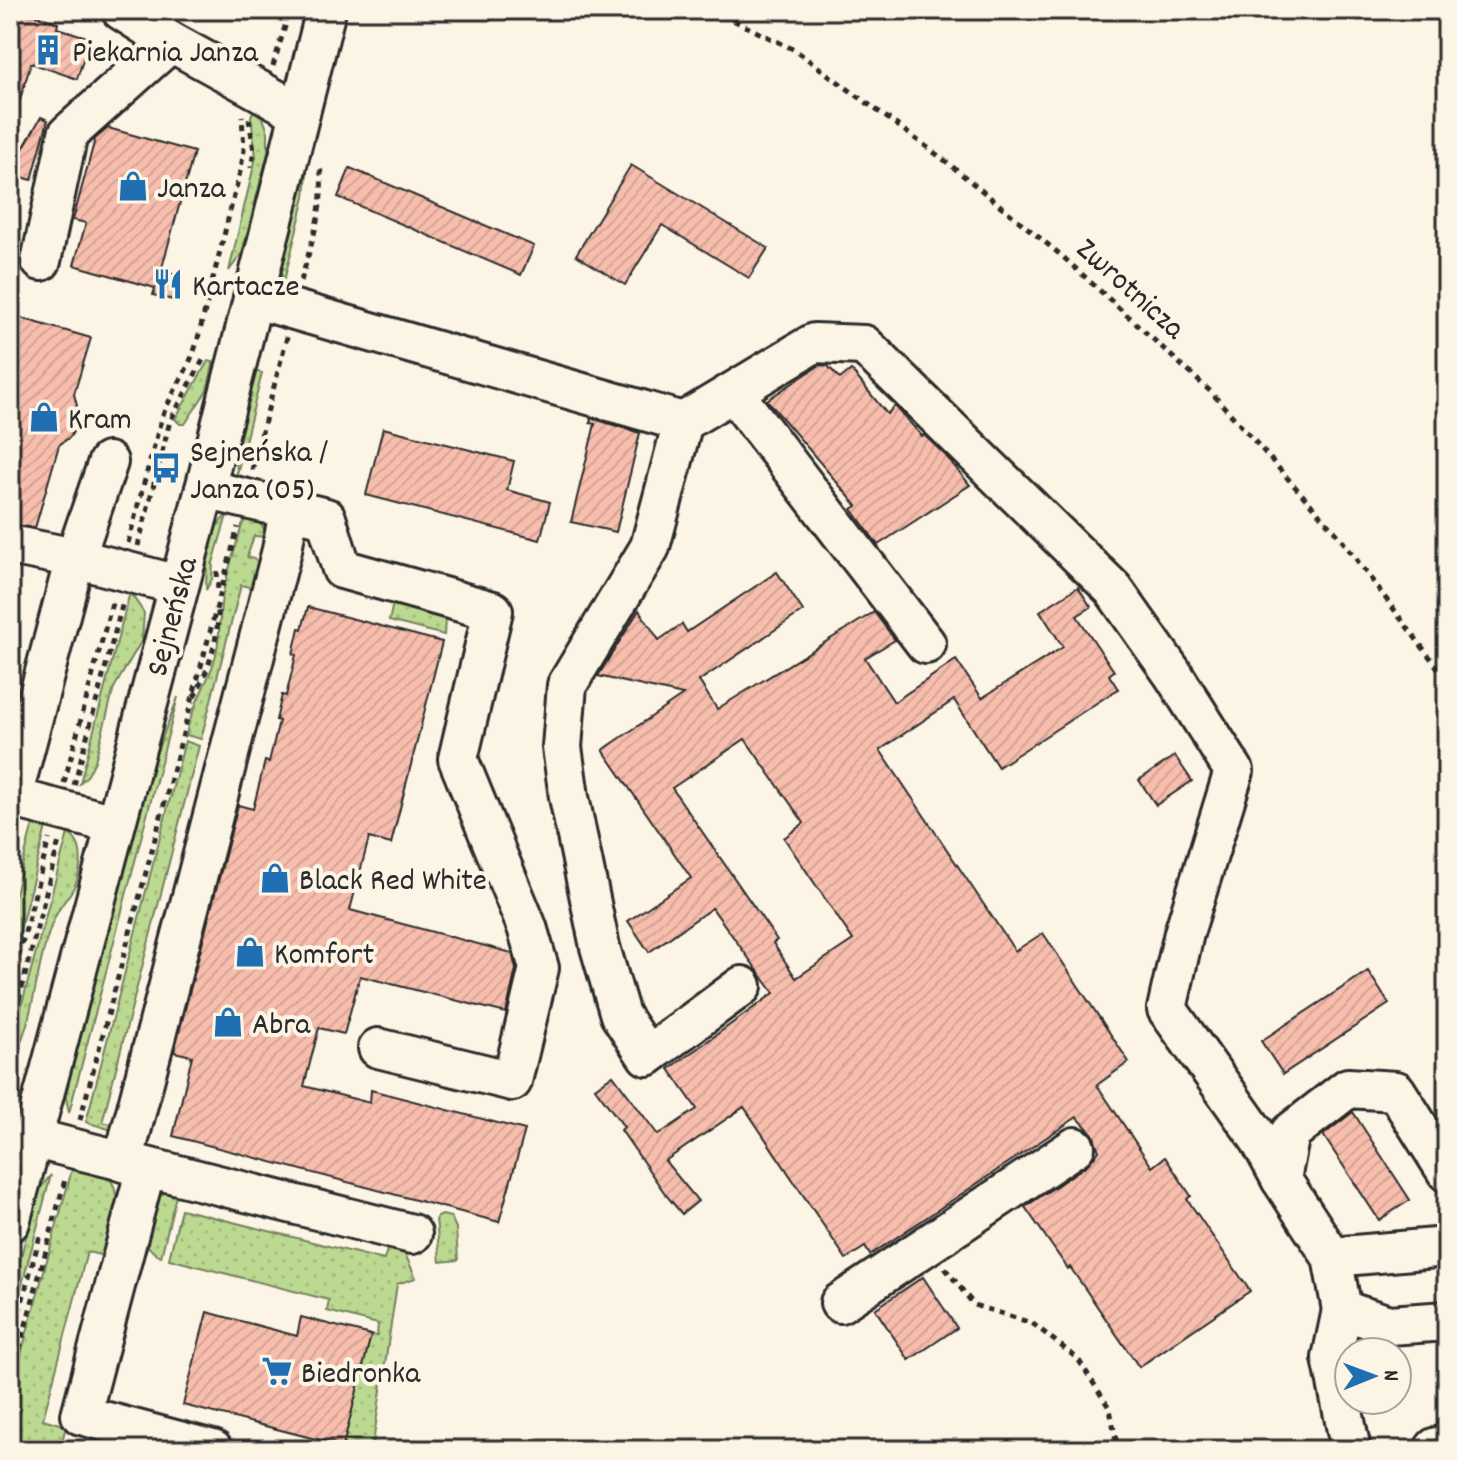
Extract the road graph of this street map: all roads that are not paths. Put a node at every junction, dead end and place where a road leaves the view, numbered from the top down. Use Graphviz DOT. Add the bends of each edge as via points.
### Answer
graph roads {
  1 [pos="121,10"];
  2 [pos="326,10"];
  3 [pos="171,42"];
  4 [pos="300,113"];
  5 [pos="41,261"];
  6 [pos="253,298"];
  7 [pos="733,392"];
  8 [pos="683,422"];
  9 [pos="108,462"];
  10 [pos="205,489"];
  11 [pos="289,510"];
  12 [pos="10,545"];
  13 [pos="75,558"];
  14 [pos="178,585"];
  15 [pos="926,644"];
  16 [pos="11,800"];
  17 [pos="114,824"];
  18 [pos="742,986"];
  19 [pos="378,1048"];
  20 [pos="27,1117"];
  21 [pos="1075,1147"];
  22 [pos="134,1165"];
  23 [pos="1447,1172"];
  24 [pos="1281,1179"];
  25 [pos="10,1222"];
  26 [pos="412,1234"];
  27 [pos="1447,1247"];
  28 [pos="1332,1257"];
  29 [pos="840,1303"];
  30 [pos="1342,1310"];
  31 [pos="1447,1321"];
  32 [pos="1447,1448"];
  33 [pos="213,1450"];
  34 [pos="1351,1450"];
  35 [pos="1437,1450"];
  1 -- 3 [label="street"];
  2 -- 4 [label="street, Sejneńska"];
  3 -- 4 [label="street"];
  3 -- 5 [label="street" via="68,134"];
  4 -- 6 [label="street, Sejneńska"];
  6 -- 8 [label="street"];
  6 -- 10 [label="street, Sejneńska"];
  7 -- 8 [label="street"];
  7 -- 15 [label="street"];
  7 -- 24 [label="street" via="814,343 864,345 1113,589 1173,674 1234,771 1184,933 1167,1009 1260,1140"];
  8 -- 18 [label="street" via="650,547 567,685 562,747 600,947 620,1015 647,1056"];
  9 -- 13 [label="street"];
  10 -- 11 [label="street"];
  10 -- 14 [label="street, Sejneńska"];
  11 -- 19 [label="street" via="326,518 342,569 493,611 458,759 539,968 512,1081"];
  11 -- 22 [label="street"];
  12 -- 13 [label="street"];
  13 -- 14 [label="street"];
  13 -- 16 [label="street"];
  14 -- 17 [label="street, Sejneńska"];
  16 -- 17 [label="street"];
  17 -- 20 [label="street, Sejneńska"];
  20 -- 22 [label="street" via="73,1149"];
  20 -- 25 [label="street, Sejneńska"];
  21 -- 29 [label="street"];
  22 -- 26 [label="street"];
  22 -- 33 [label="street" via="81,1415"];
  23 -- 24 [label="street" via="1396,1091 1348,1088 1290,1133"];
  24 -- 28 [label="street"];
  27 -- 28 [label="street"];
  28 -- 30 [label="street"];
  30 -- 31 [label="street" via="1389,1325"];
  30 -- 34 [label="street" via="1332,1358"];
  32 -- 35 [label="main road"];
}
